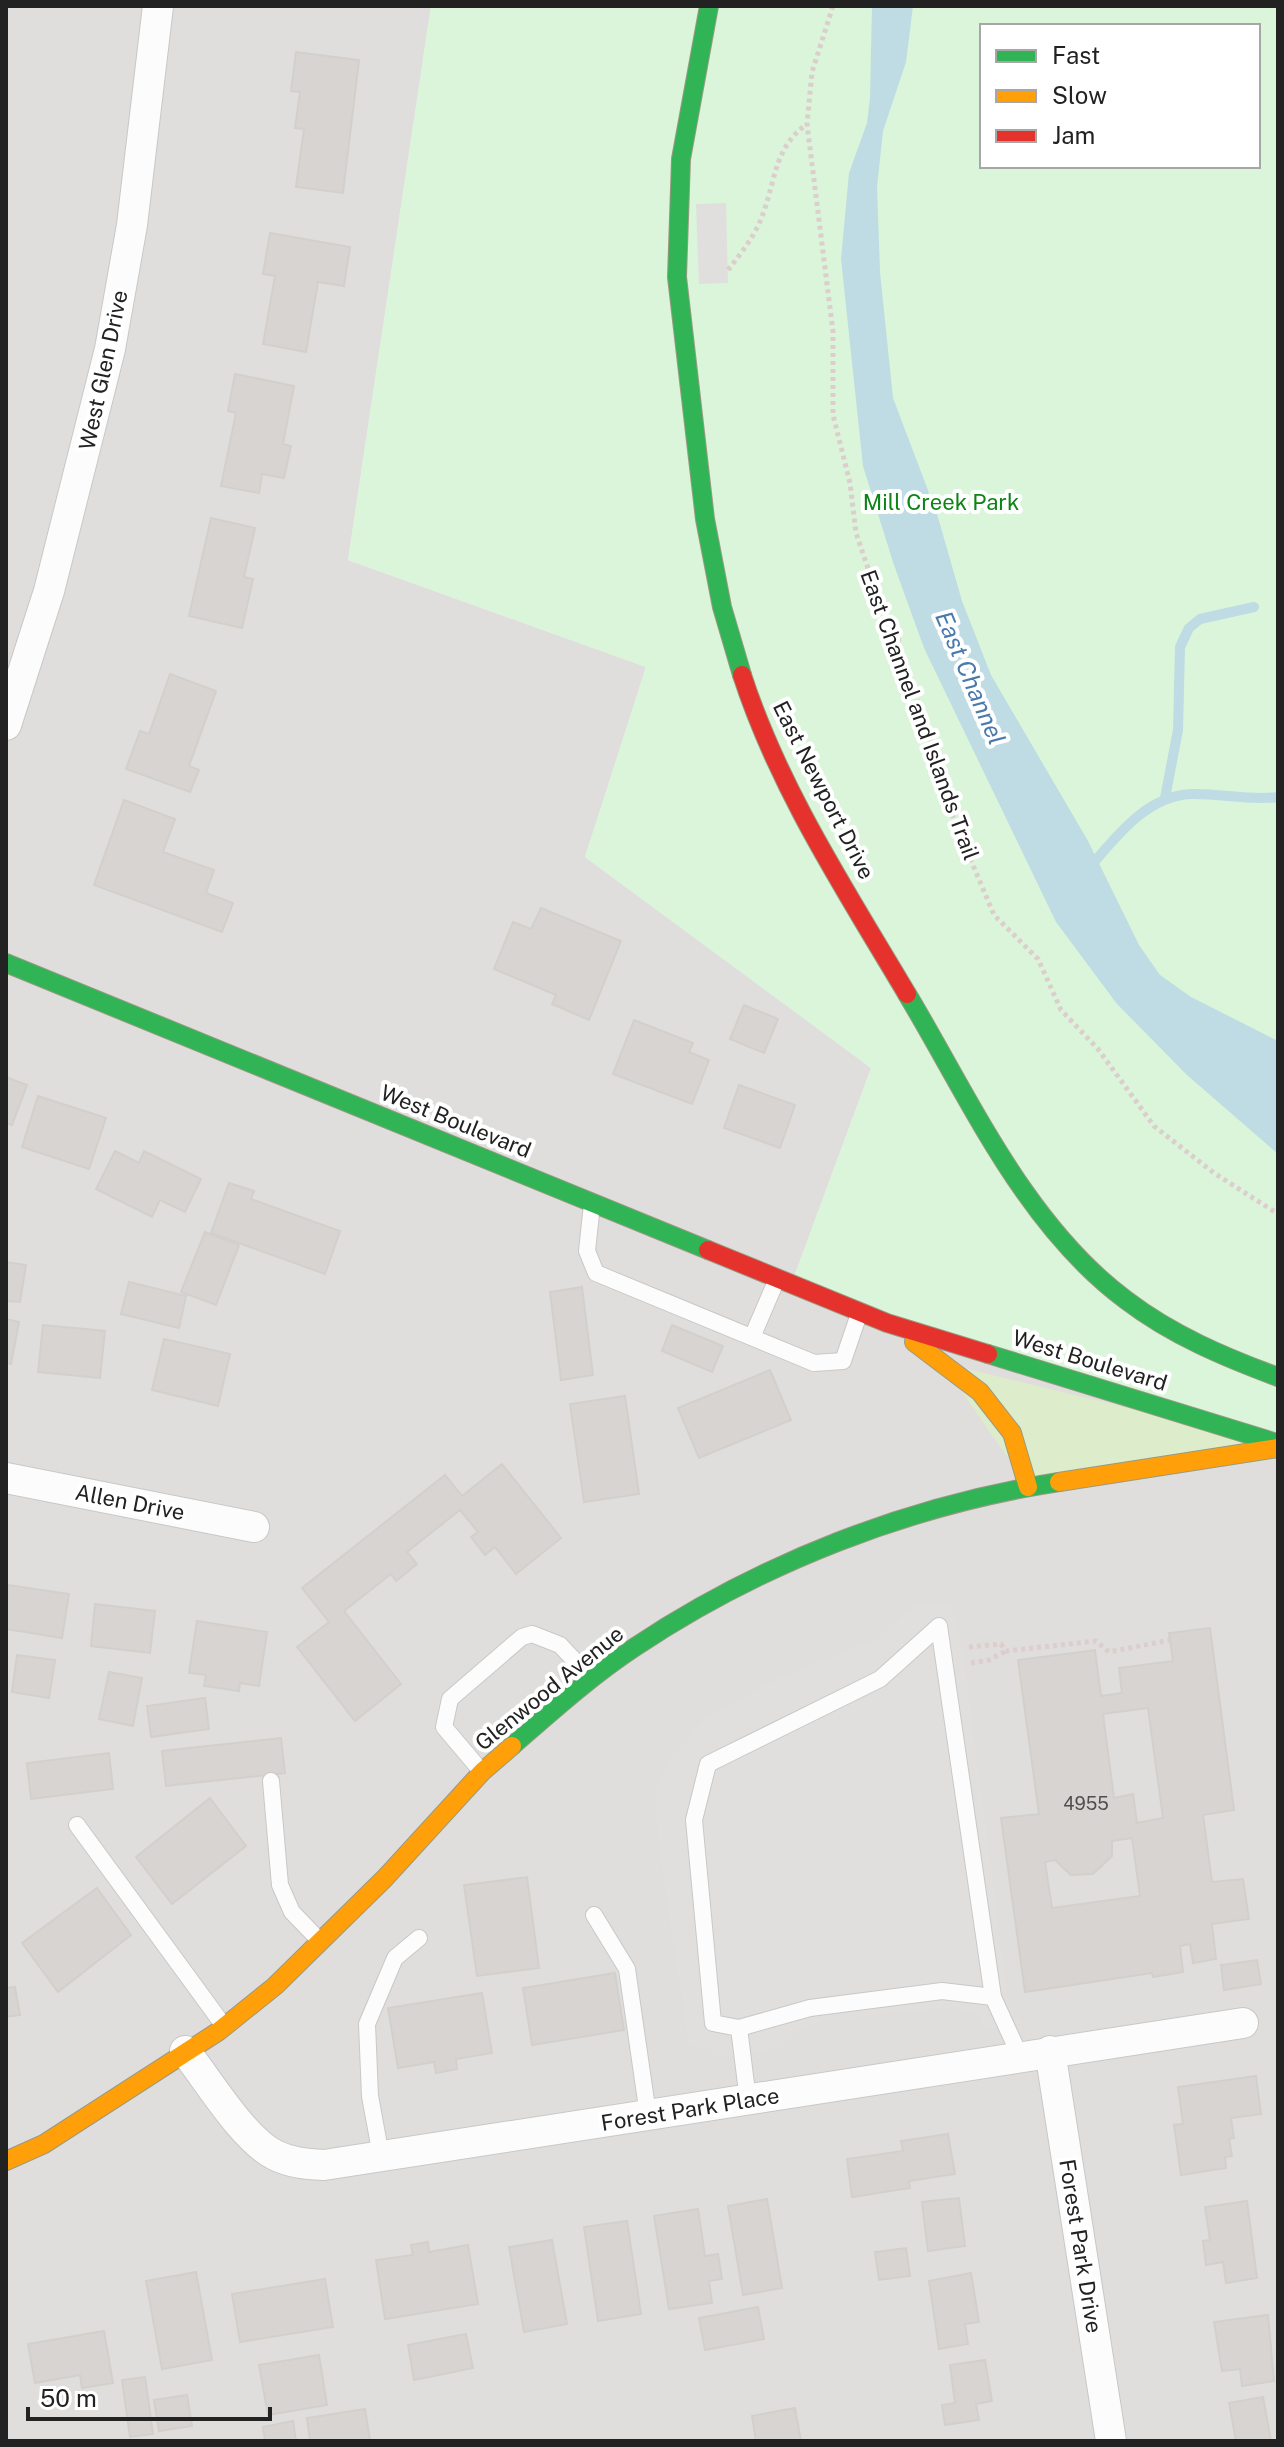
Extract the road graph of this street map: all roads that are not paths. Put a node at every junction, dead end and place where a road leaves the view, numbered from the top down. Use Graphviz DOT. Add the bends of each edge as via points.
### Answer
graph roads {
  1 [pos="158,6"];
  2 [pos="709,6"];
  3 [pos="6,725"];
  4 [pos="6,963"];
  5 [pos="592,1203"];
  6 [pos="777,1279"];
  7 [pos="859,1312"];
  8 [pos="887,1323"];
  9 [pos="753,1335"];
  10 [pos="1278,1377"];
  11 [pos="1278,1446"];
  12 [pos="6,1478"];
  13 [pos="1028,1487"];
  14 [pos="254,1527"];
  15 [pos="592,1680"];
  16 [pos="482,1772"];
  17 [pos="271,1781"];
  18 [pos="77,1825"];
  19 [pos="594,1915"];
  20 [pos="419,1938"];
  21 [pos="321,1941"];
  22 [pos="993,1997"];
  23 [pos="1243,2023"];
  24 [pos="225,2027"];
  25 [pos="739,2028"];
  26 [pos="185,2051"];
  27 [pos="1050,2051"];
  28 [pos="1020,2056"];
  29 [pos="748,2100"];
  30 [pos="648,2115"];
  31 [pos="381,2156"];
  32 [pos="6,2161"];
  33 [pos="1111,2441"];
  1 -- 3 [label="street, West Glen Drive" via="132,225 110,349 49,591"];
  2 -- 10 [label="street, East Newport Drive" via="683,138 678,199 682,336 711,552 741,672 765,736 818,840 1033,1204 1106,1284 1141,1310 1193,1342"];
  4 -- 5 [label="street, West Boulevard"];
  5 -- 6 [label="street, West Boulevard"];
  5 -- 9 [label="lane" via="587,1251 596,1273"];
  6 -- 7 [label="street, West Boulevard"];
  6 -- 9 [label="lane"];
  7 -- 8 [label="street, West Boulevard"];
  7 -- 9 [label="lane" via="843,1361 814,1363"];
  8 -- 11 [label="street, West Boulevard"];
  8 -- 13 [label="street, West Boulevard" via="980,1392 1012,1433"];
  11 -- 13 [label="street, Glenwood Avenue"];
  12 -- 14 [label="street, Allen Drive"];
  13 -- 15 [label="street, Glenwood Avenue" via="921,1514 822,1548 724,1594 635,1647"];
  15 -- 16 [label="street, Glenwood Avenue"];
  15 -- 16 [label="lane" via="560,1645 532,1634 522,1637 450,1699 446,1709 444,1727"];
  16 -- 21 [label="street, Glenwood Avenue"];
  17 -- 21 [label="lane" via="280,1885 292,1912"];
  18 -- 24 [label="lane"];
  19 -- 30 [label="lane" via="627,1969"];
  20 -- 31 [label="lane" via="395,1958 367,2024 370,2096"];
  21 -- 24 [label="street, Glenwood Avenue"];
  22 -- 25 [label="lane" via="942,1991 810,2008"];
  22 -- 25 [label="lane" via="939,1626 880,1679 708,1764 694,1820 713,2023"];
  22 -- 28 [label="lane"];
  23 -- 27 [label="street, Forest Park Place"];
  24 -- 26 [label="street, Glenwood Avenue"];
  25 -- 29 [label="lane"];
  26 -- 31 [label="street, Forest Park Place" via="252,2137 272,2154 297,2164 324,2165"];
  26 -- 32 [label="street, Glenwood Avenue" via="44,2144"];
  27 -- 28 [label="street, Forest Park Place"];
  27 -- 33 [label="street, Forest Park Drive"];
  28 -- 29 [label="street, Forest Park Place"];
  29 -- 30 [label="street, Forest Park Place"];
  30 -- 31 [label="street, Forest Park Place"];
}
